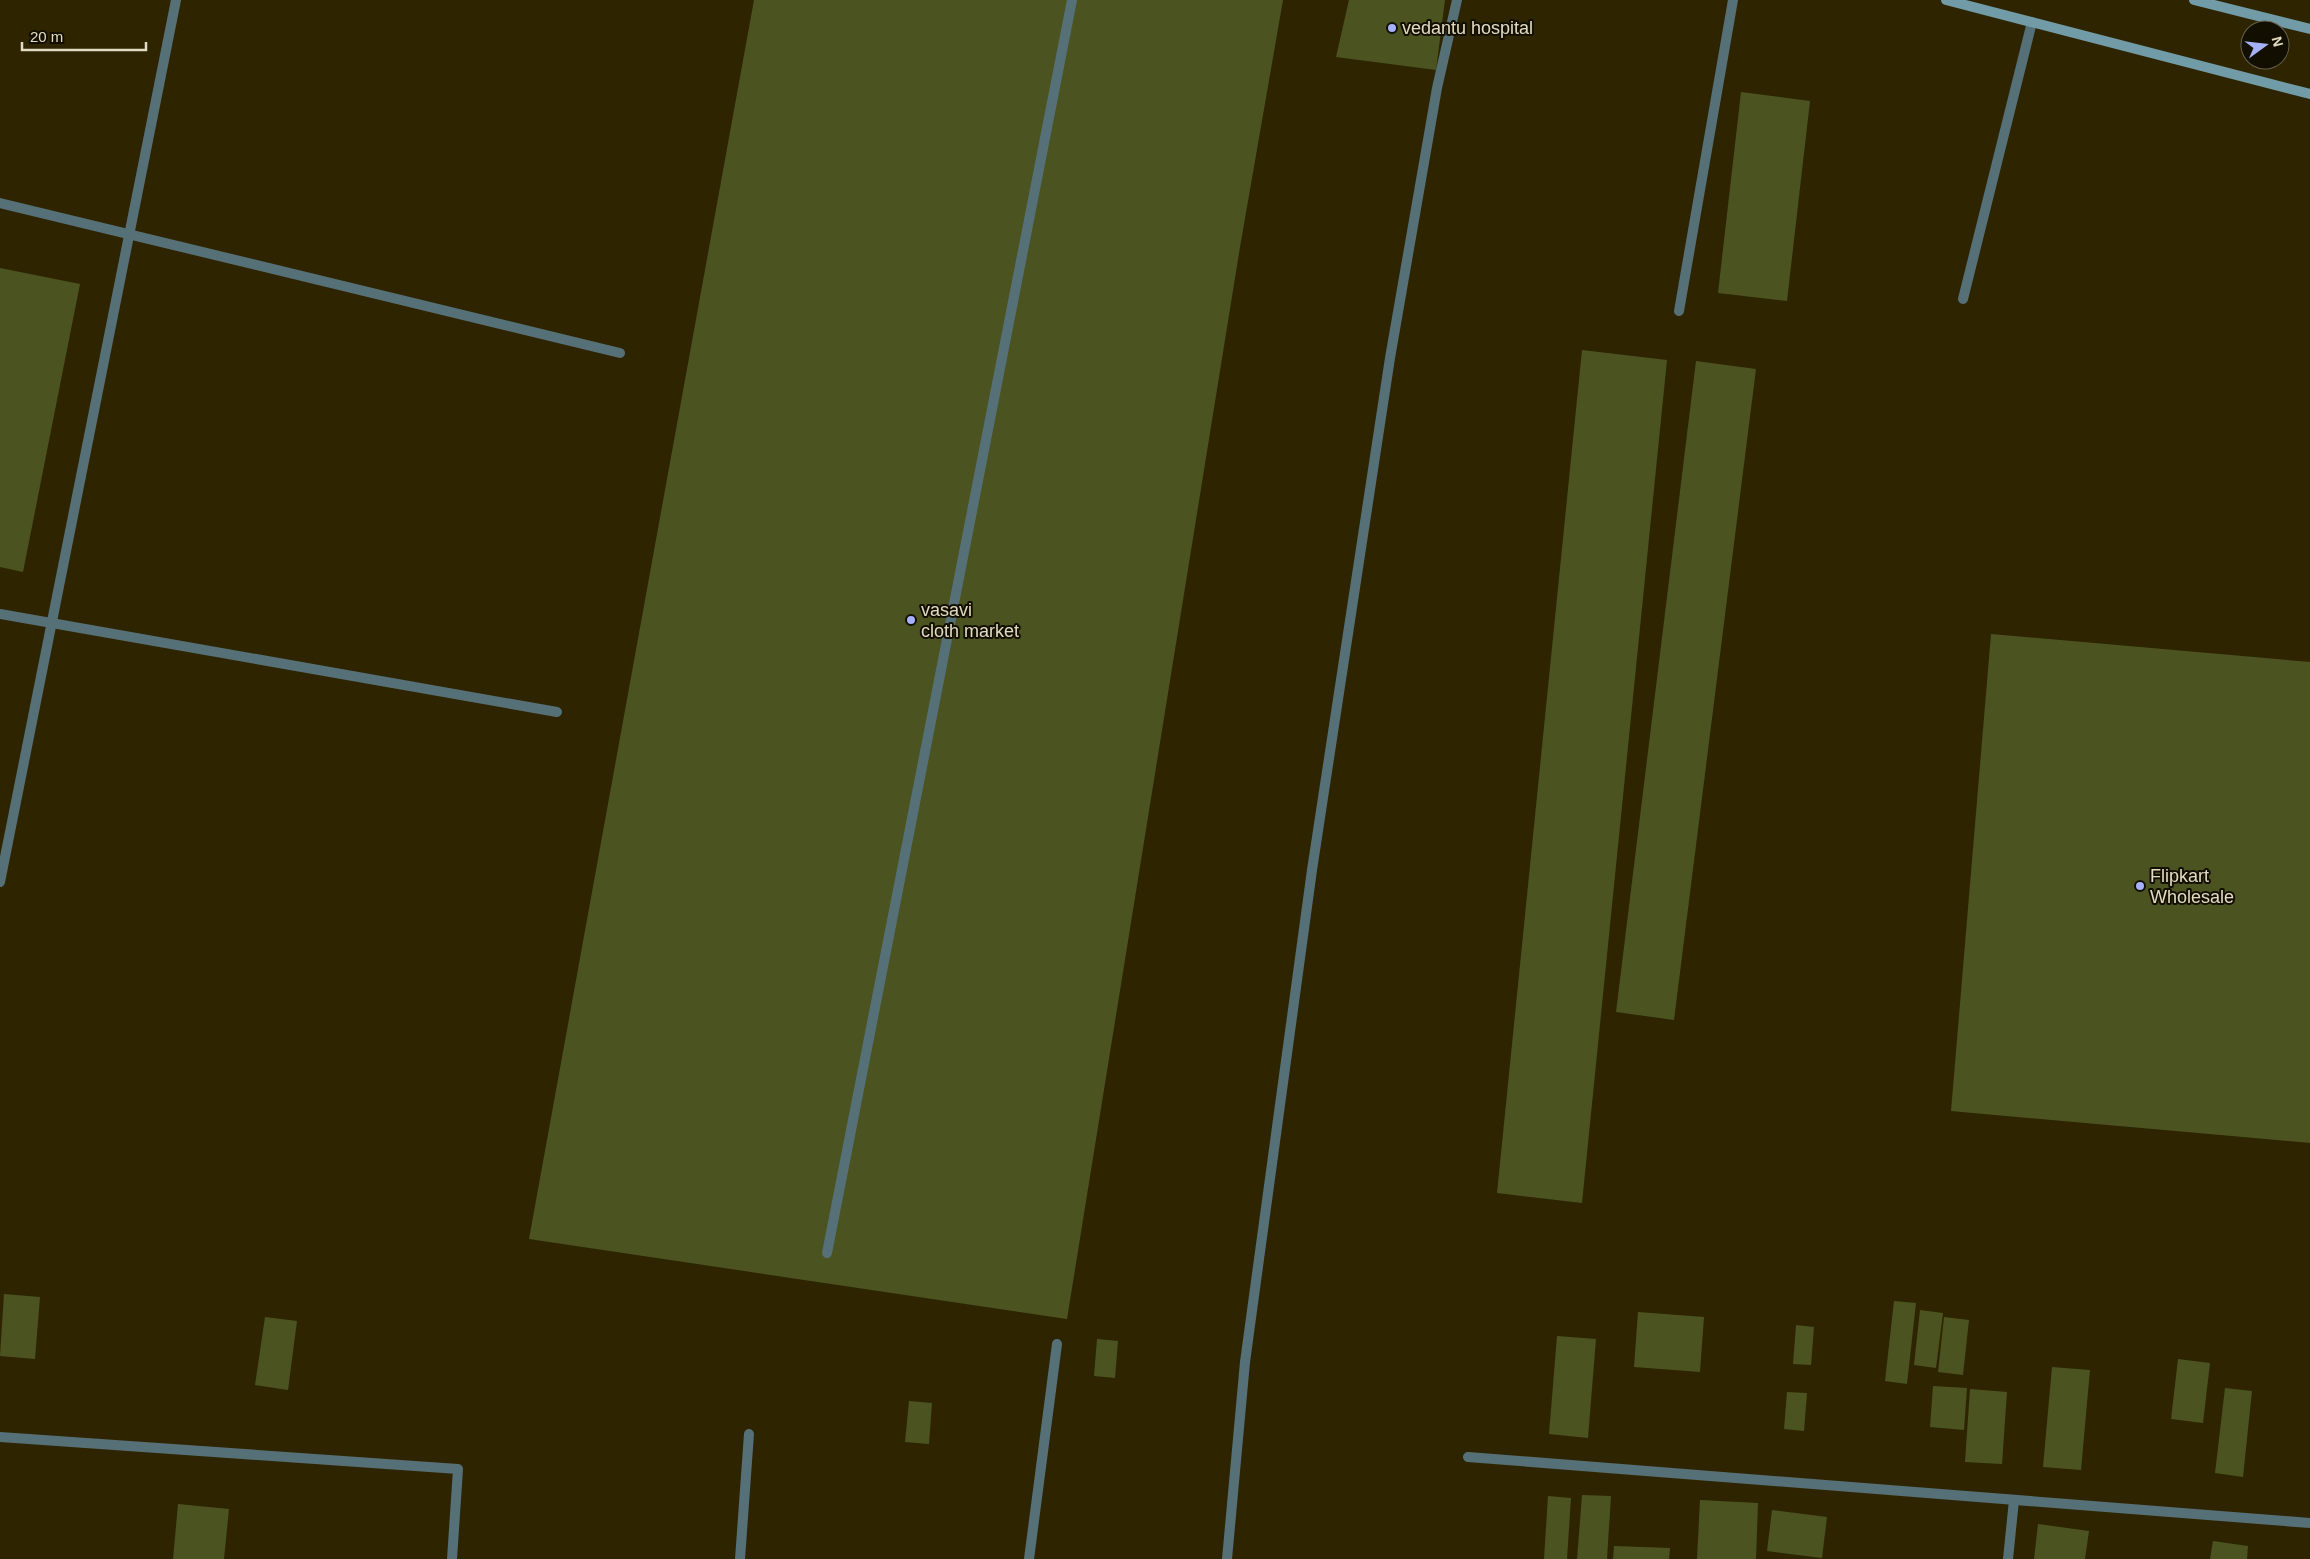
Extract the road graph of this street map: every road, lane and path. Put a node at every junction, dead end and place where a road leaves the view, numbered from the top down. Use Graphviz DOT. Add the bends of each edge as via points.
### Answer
graph roads {
  1 [pos="176,0"];
  2 [pos="1072,0"];
  3 [pos="1457,0"];
  4 [pos="1734,0"];
  5 [pos="1946,0"];
  6 [pos="2194,0"];
  7 [pos="2032,22"];
  8 [pos="2310,29"];
  9 [pos="2310,94"];
  10 [pos="0,203"];
  11 [pos="129,235"];
  12 [pos="1963,299"];
  13 [pos="1679,312"];
  14 [pos="620,353"];
  15 [pos="0,614"];
  16 [pos="52,623"];
  17 [pos="557,712"];
  18 [pos="0,882"];
  19 [pos="827,1253"];
  20 [pos="1057,1344"];
  21 [pos="749,1434"];
  22 [pos="0,1437"];
  23 [pos="1468,1457"];
  24 [pos="2014,1500"];
  25 [pos="2310,1523"];
  26 [pos="452,1559"];
  27 [pos="740,1559"];
  28 [pos="1029,1559"];
  29 [pos="1227,1559"];
  30 [pos="2008,1559"];
  1 -- 11 [label="street"];
  2 -- 19 [label="street"];
  3 -- 29 [label="street" via="1390,358 1312,870 1245,1362"];
  4 -- 13 [label="street"];
  5 -- 7 [label="main road"];
  6 -- 8 [label="main road"];
  7 -- 9 [label="main road"];
  7 -- 12 [label="street"];
  10 -- 11 [label="street"];
  11 -- 14 [label="street"];
  11 -- 16 [label="street"];
  15 -- 16 [label="street"];
  16 -- 17 [label="street"];
  16 -- 18 [label="street"];
  20 -- 28 [label="street"];
  21 -- 27 [label="street"];
  22 -- 26 [label="street" via="458,1469"];
  23 -- 24 [label="street"];
  24 -- 25 [label="street"];
  24 -- 30 [label="street"];
}
